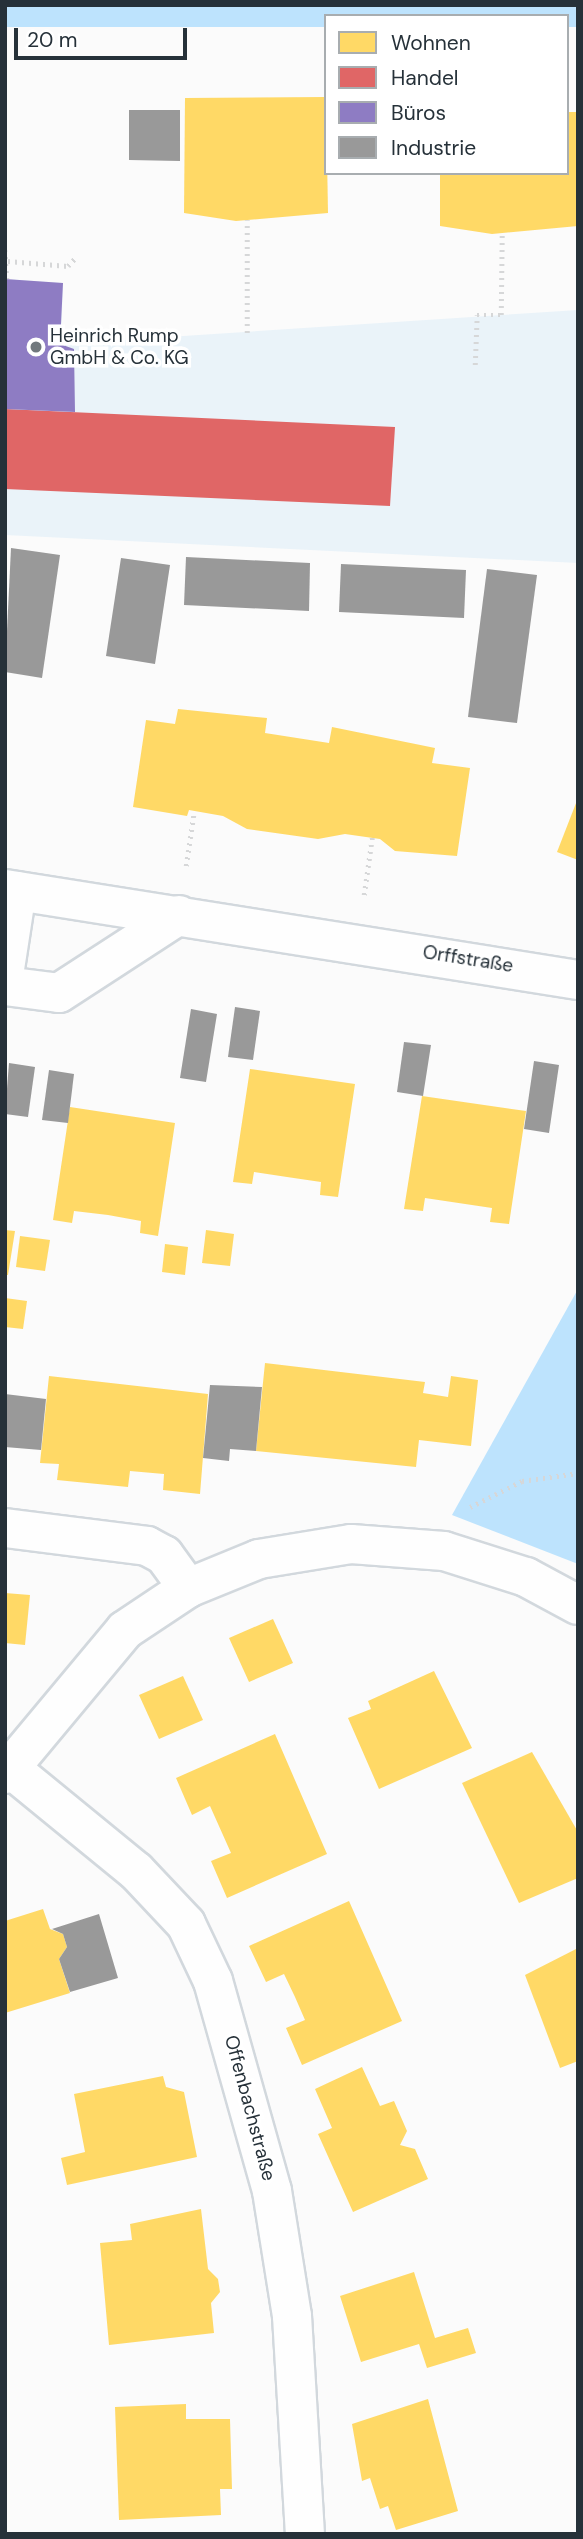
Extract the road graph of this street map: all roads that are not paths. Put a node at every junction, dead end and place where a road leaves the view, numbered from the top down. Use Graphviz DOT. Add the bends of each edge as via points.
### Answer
graph roads {
  1 [pos="11,890"];
  2 [pos="179,915"];
  3 [pos="5,969"];
  4 [pos="578,980"];
  5 [pos="5,986"];
  6 [pos="5,1528"];
  7 [pos="188,1588"];
  8 [pos="578,1605"];
  9 [pos="7,1771"];
  10 [pos="304,2534"];
  1 -- 2 [label="street, Orffstraße"];
  1 -- 3 [label="street, Orffstraße"];
  2 -- 4 [label="street, Orffstraße"];
  2 -- 5 [label="street" via="59,993"];
  6 -- 7 [label="street" via="147,1546 164,1555"];
  7 -- 8 [label="street" via="306,1549 395,1545 444,1552 526,1577"];
  7 -- 9 [label="street" via="125,1630"];
  9 -- 10 [label="street, Offenbachstraße" via="136,1871 186,1924 213,1981 272,2191 292,2316"];
}
